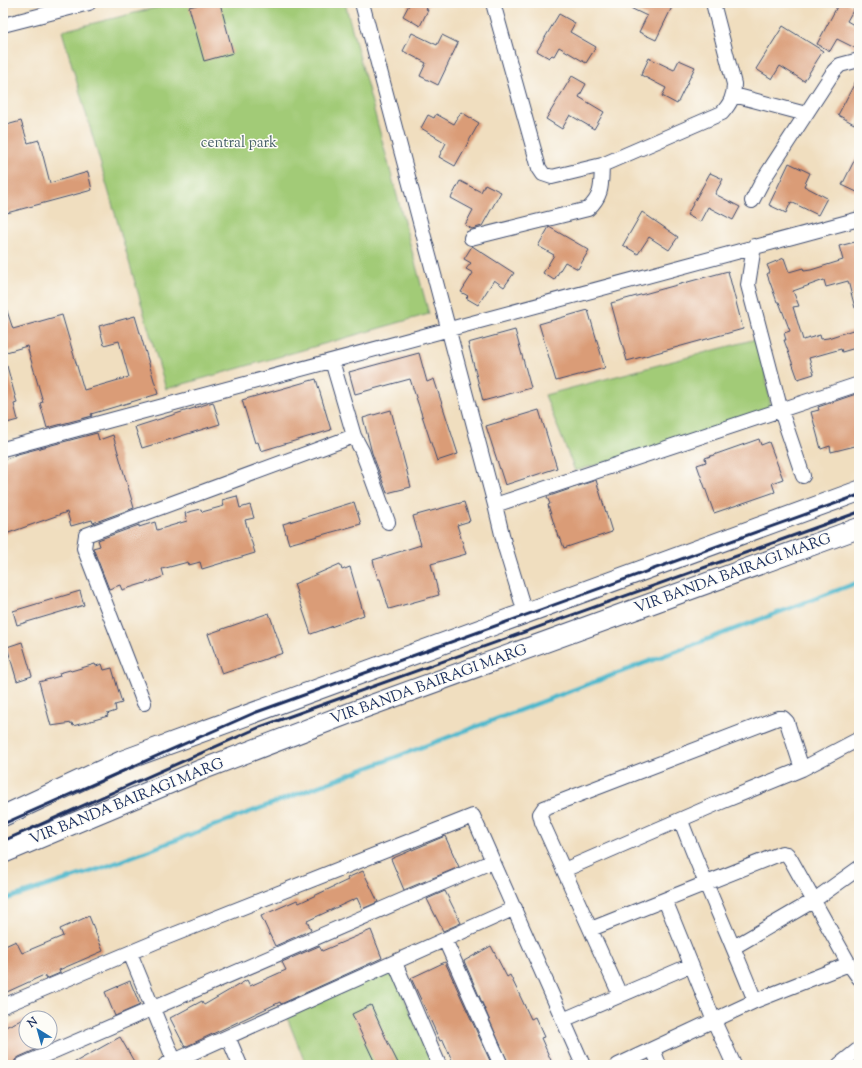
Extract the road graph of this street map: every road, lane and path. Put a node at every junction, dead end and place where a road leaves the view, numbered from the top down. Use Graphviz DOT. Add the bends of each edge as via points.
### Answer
graph roads {
  1 [pos="89,3"];
  2 [pos="362,3"];
  3 [pos="493,3"];
  4 [pos="713,3"];
  5 [pos="3,25"];
  6 [pos="859,60"];
  7 [pos="734,95"];
  8 [pos="806,114"];
  9 [pos="602,165"];
  10 [pos="752,201"];
  11 [pos="859,219"];
  12 [pos="471,238"];
  13 [pos="754,246"];
  14 [pos="448,330"];
  15 [pos="332,361"];
  16 [pos="859,384"];
  17 [pos="781,411"];
  18 [pos="354,436"];
  19 [pos="3,449"];
  20 [pos="803,476"];
  21 [pos="859,491"];
  22 [pos="495,505"];
  23 [pos="388,522"];
  24 [pos="859,528"];
  25 [pos="525,613"];
  26 [pos="144,703"];
  27 [pos="859,739"];
  28 [pos="802,770"];
  29 [pos="3,816"];
  30 [pos="681,821"];
  31 [pos="3,853"];
  32 [pos="493,861"];
  33 [pos="564,870"];
  34 [pos="858,871"];
  35 [pos="704,884"];
  36 [pos="665,900"];
  37 [pos="813,901"];
  38 [pos="515,908"];
  39 [pos="591,929"];
  40 [pos="445,940"];
  41 [pos="734,947"];
  42 [pos="130,953"];
  43 [pos="395,963"];
  44 [pos="848,964"];
  45 [pos="691,965"];
  46 [pos="859,978"];
  47 [pos="620,995"];
  48 [pos="755,1001"];
  49 [pos="3,1006"];
  50 [pos="152,1008"];
  51 [pos="563,1020"];
  52 [pos="714,1021"];
  53 [pos="228,1037"];
  54 [pos="653,1049"];
  55 [pos="859,1049"];
  56 [pos="172,1064"];
  57 [pos="22,1065"];
  58 [pos="240,1065"];
  59 [pos="439,1065"];
  60 [pos="501,1065"];
  61 [pos="583,1065"];
  62 [pos="618,1065"];
  63 [pos="659,1065"];
  64 [pos="734,1065"];
  65 [pos="839,1065"];
  1 -- 5 [label="street"];
  2 -- 14 [label="street"];
  3 -- 9 [label="street" via="539,168 543,174 552,177"];
  4 -- 7 [label="street" via="734,84"];
  6 -- 8 [label="street" via="840,65 834,71"];
  7 -- 8 [label="street"];
  7 -- 9 [label="street" via="729,105 714,118"];
  8 -- 10 [label="street" via="762,180"];
  9 -- 12 [label="street" via="601,189 596,201 588,209"];
  11 -- 13 [label="street"];
  13 -- 14 [label="street"];
  13 -- 17 [label="street" via="748,285"];
  14 -- 15 [label="street"];
  14 -- 22 [label="street"];
  15 -- 18 [label="street"];
  15 -- 19 [label="street"];
  16 -- 17 [label="street"];
  17 -- 20 [label="street"];
  17 -- 22 [label="street"];
  18 -- 23 [label="street" via="362,450"];
  18 -- 26 [label="street" via="86,535 84,548"];
  21 -- 25 [label="main road"];
  22 -- 25 [label="street" via="504,547"];
  24 -- 31 [label="main road, VIR BANDA BAIRAGI MARG" via="350,713 194,773"];
  25 -- 29 [label="main road" via="122,761"];
  27 -- 28 [label="street"];
  28 -- 30 [label="street"];
  28 -- 33 [label="street" via="787,722 783,718 778,718 553,804 544,808 540,814"];
  30 -- 33 [label="street"];
  30 -- 35 [label="street"];
  32 -- 38 [label="street"];
  32 -- 42 [label="street" via="473,816"];
  32 -- 50 [label="street"];
  33 -- 39 [label="street"];
  34 -- 37 [label="street"];
  35 -- 36 [label="street"];
  35 -- 37 [label="street" via="782,852 787,854"];
  35 -- 41 [label="street"];
  36 -- 39 [label="street"];
  36 -- 45 [label="street"];
  37 -- 41 [label="street"];
  37 -- 44 [label="street"];
  38 -- 40 [label="street"];
  38 -- 51 [label="street"];
  39 -- 47 [label="street"];
  40 -- 43 [label="street"];
  40 -- 60 [label="street"];
  41 -- 48 [label="street"];
  42 -- 49 [label="street"];
  42 -- 50 [label="street"];
  43 -- 53 [label="street"];
  43 -- 59 [label="street"];
  44 -- 46 [label="street"];
  44 -- 48 [label="street"];
  45 -- 47 [label="street"];
  45 -- 52 [label="street"];
  47 -- 51 [label="street"];
  48 -- 52 [label="street"];
  50 -- 56 [label="street"];
  50 -- 57 [label="street"];
  51 -- 61 [label="street"];
  52 -- 54 [label="street"];
  52 -- 64 [label="street"];
  53 -- 56 [label="street"];
  53 -- 58 [label="street"];
  54 -- 62 [label="street"];
  54 -- 63 [label="street"];
  55 -- 65 [label="street"];
}
